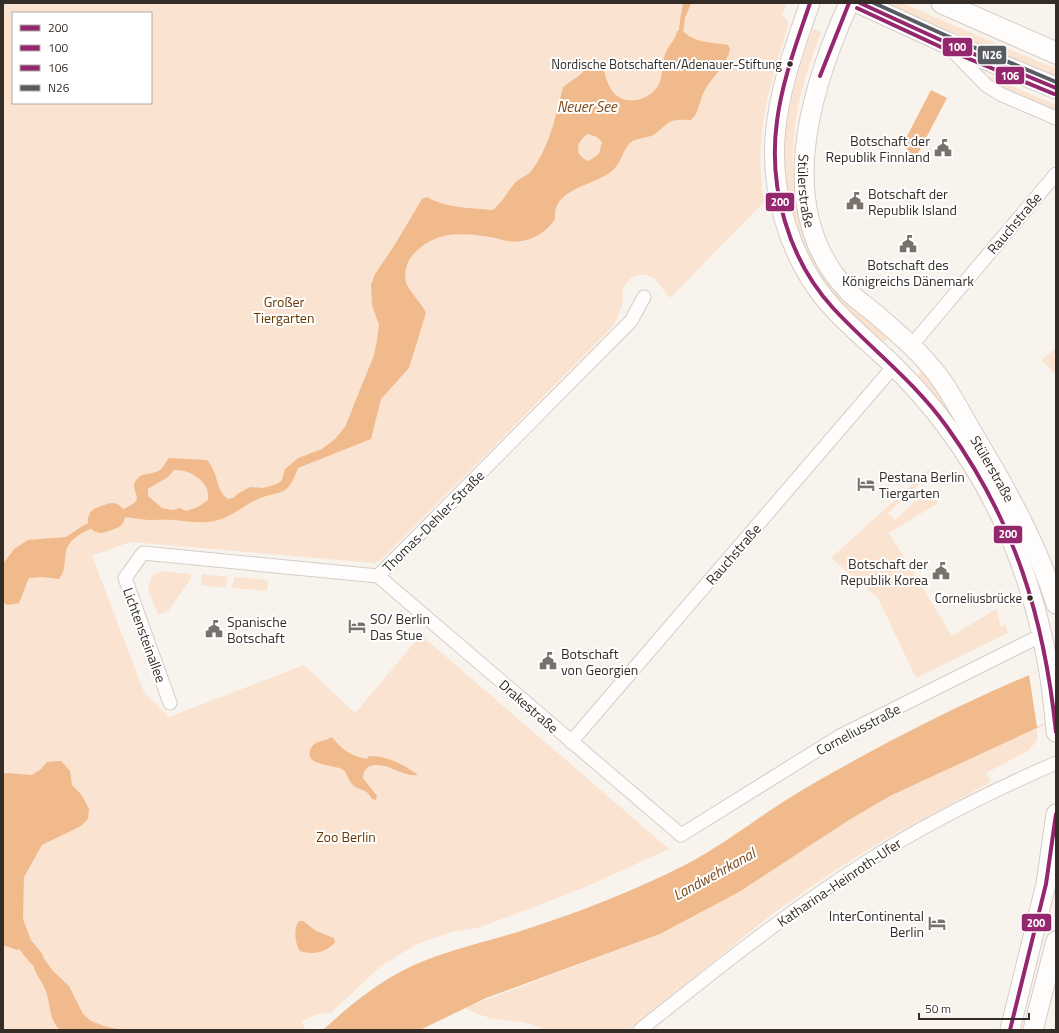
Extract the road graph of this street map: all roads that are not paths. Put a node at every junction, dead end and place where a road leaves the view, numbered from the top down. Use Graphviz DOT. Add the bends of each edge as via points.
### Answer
graph roads {
  1 [pos="810,3"];
  2 [pos="849,3"];
  3 [pos="860,3"];
  4 [pos="942,3"];
  5 [pos="945,42"];
  6 [pos="1056,53"];
  7 [pos="1056,88"];
  8 [pos="1056,118"];
  9 [pos="1056,174"];
  10 [pos="644,297"];
  11 [pos="911,346"];
  12 [pos="894,366"];
  13 [pos="132,568"];
  14 [pos="378,576"];
  15 [pos="1056,604"];
  16 [pos="1049,631"];
  17 [pos="170,703"];
  18 [pos="1056,726"];
  19 [pos="571,742"];
  20 [pos="1056,763"];
  21 [pos="1056,814"];
  22 [pos="681,835"];
  23 [pos="1056,941"];
  24 [pos="640,1030"];
  25 [pos="1010,1030"];
  26 [pos="1034,1030"];
  1 -- 12 [label="main road, Stülerstraße" via="782,92 776,131 780,201 791,242 813,283 826,300"];
  2 -- 11 [label="main road, Stülerstraße" via="834,37 811,110 805,158 808,218 815,240 834,274 850,292"];
  3 -- 5 [label="main road"];
  4 -- 6 [label="main road"];
  5 -- 7 [label="main road"];
  5 -- 8 [label="street" via="986,85 1000,94"];
  9 -- 11 [label="street, Rauchstraße"];
  10 -- 14 [label="street, Thomas-Dehler-Straße" via="631,321"];
  11 -- 12 [label="main road"];
  11 -- 15 [label="main road, Stülerstraße" via="940,378 992,464 1040,560"];
  12 -- 16 [label="main road, Stülerstraße" via="947,427 985,486 1012,538"];
  12 -- 19 [label="street, Rauchstraße"];
  13 -- 14 [label="street, Thomas-Dehler-Straße" via="143,553"];
  13 -- 17 [label="street, Lichtensteinallee" via="125,578"];
  14 -- 19 [label="street, Drakestraße"];
  16 -- 18 [label="main road, Stülerstraße" via="1048,667"];
  16 -- 22 [label="street, Corneliusstraße" via="840,736"];
  19 -- 22 [label="street, Drakestraße"];
  20 -- 24 [label="street, Katharina-Heinroth-Ufer" via="969,803 871,859 803,904"];
  21 -- 25 [label="main road" via="1046,884"];
  23 -- 26 [label="main road"];
}
